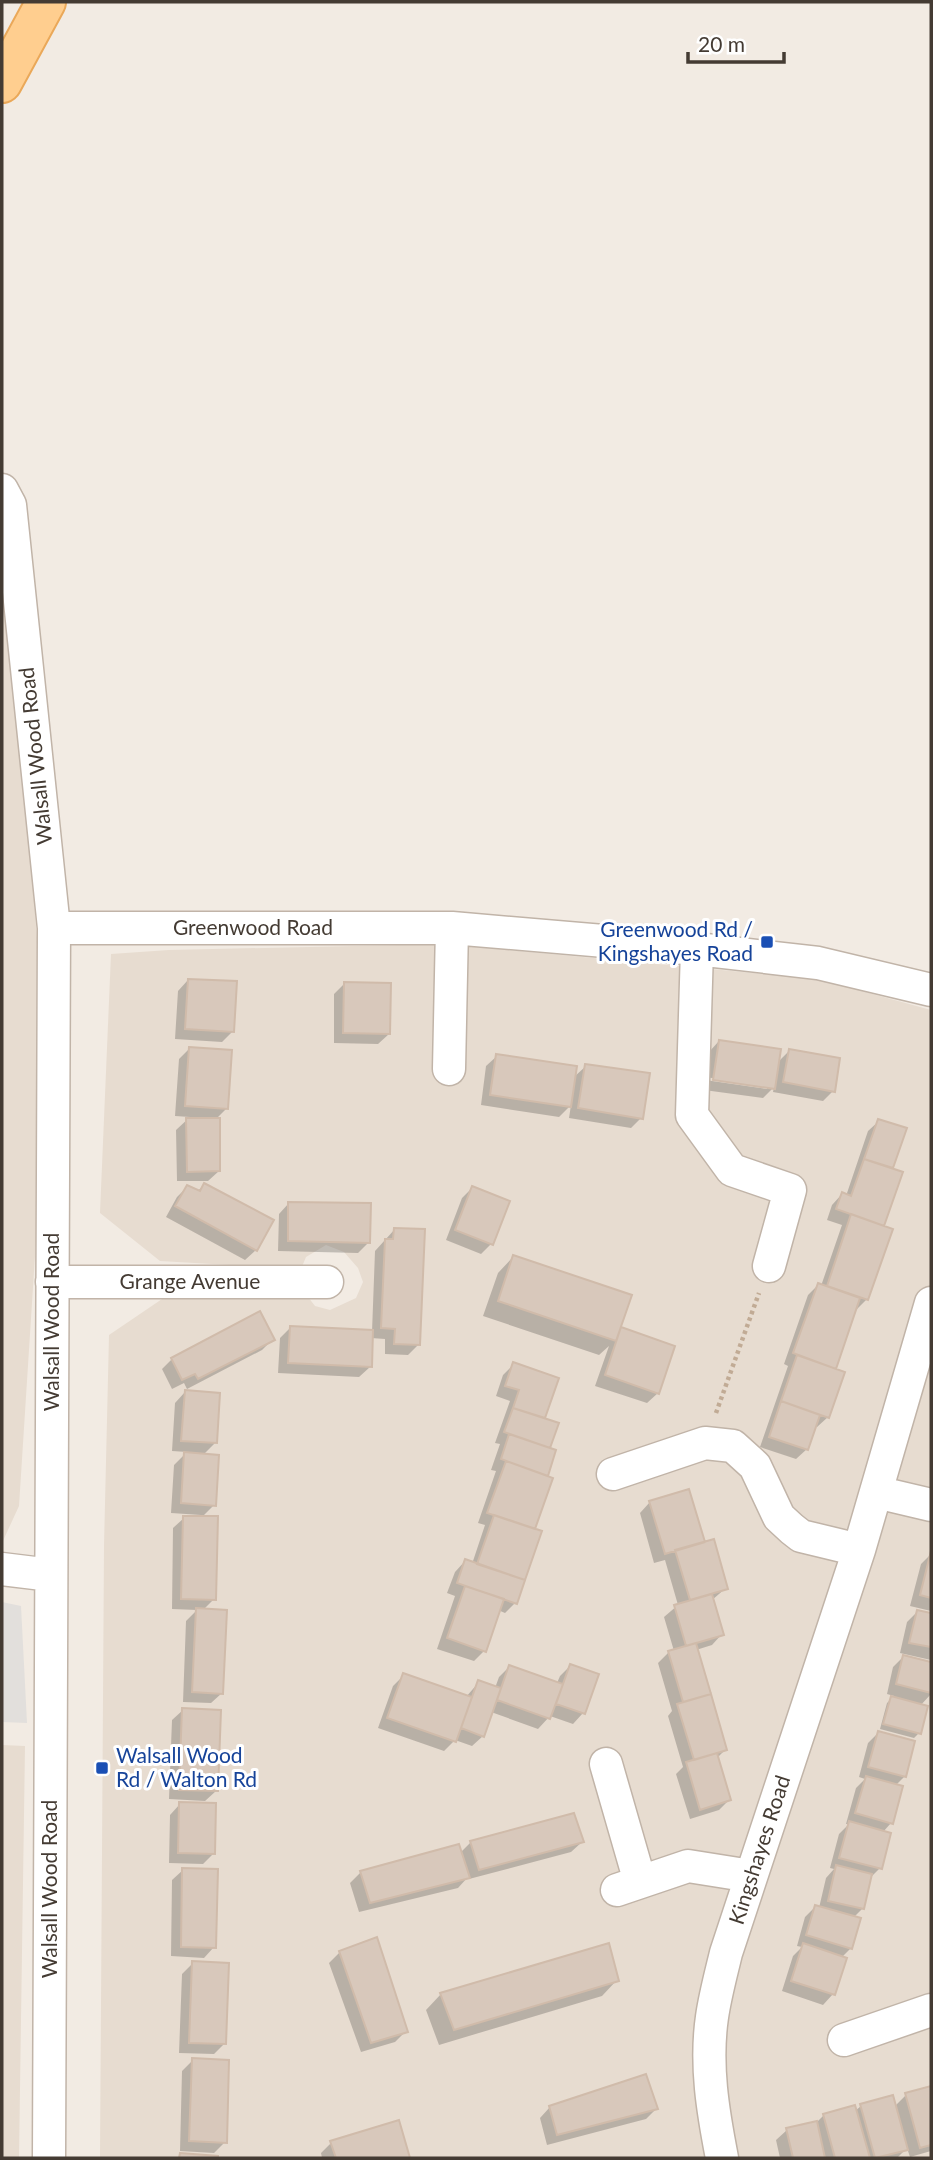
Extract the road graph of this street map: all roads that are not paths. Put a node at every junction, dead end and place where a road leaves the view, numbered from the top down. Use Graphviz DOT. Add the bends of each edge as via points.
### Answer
graph roads {
  1 [pos="46,2"];
  2 [pos="2,83"];
  3 [pos="2,490"];
  4 [pos="54,928"];
  5 [pos="452,928"];
  6 [pos="697,949"];
  7 [pos="931,990"];
  8 [pos="449,1069"];
  9 [pos="769,1266"];
  10 [pos="52,1282"];
  11 [pos="327,1282"];
  12 [pos="931,1303"];
  13 [pos="613,1474"];
  14 [pos="876,1492"];
  15 [pos="931,1505"];
  16 [pos="859,1550"];
  17 [pos="2,1570"];
  18 [pos="51,1574"];
  19 [pos="606,1764"];
  20 [pos="751,1876"];
  21 [pos="931,2010"];
  22 [pos="844,2040"];
  23 [pos="49,2158"];
  24 [pos="722,2158"];
  1 -- 2 [label="main road"];
  3 -- 4 [label="street, Walsall Wood Road" via="10,505"];
  4 -- 5 [label="street, Greenwood Road"];
  4 -- 10 [label="street, Walsall Wood Road"];
  5 -- 6 [label="street, Greenwood Road"];
  5 -- 8 [label="street"];
  6 -- 7 [label="street, Greenwood Road" via="818,963"];
  6 -- 9 [label="street" via="692,1115 732,1170 790,1190"];
  10 -- 11 [label="street, Grange Avenue"];
  10 -- 18 [label="street, Walsall Wood Road"];
  12 -- 14 [label="street, Kingshayes Road"];
  13 -- 16 [label="street" via="705,1443 733,1446 755,1466 779,1517 800,1535"];
  14 -- 15 [label="street"];
  14 -- 16 [label="street, Kingshayes Road"];
  16 -- 20 [label="street, Kingshayes Road"];
  17 -- 18 [label="street"];
  18 -- 23 [label="street, Walsall Wood Road"];
  19 -- 20 [label="street" via="629,1886 688,1866"];
  20 -- 24 [label="street, Kingshayes Road" via="726,1953 712,2018 709,2074"];
  21 -- 22 [label="street"];
}
